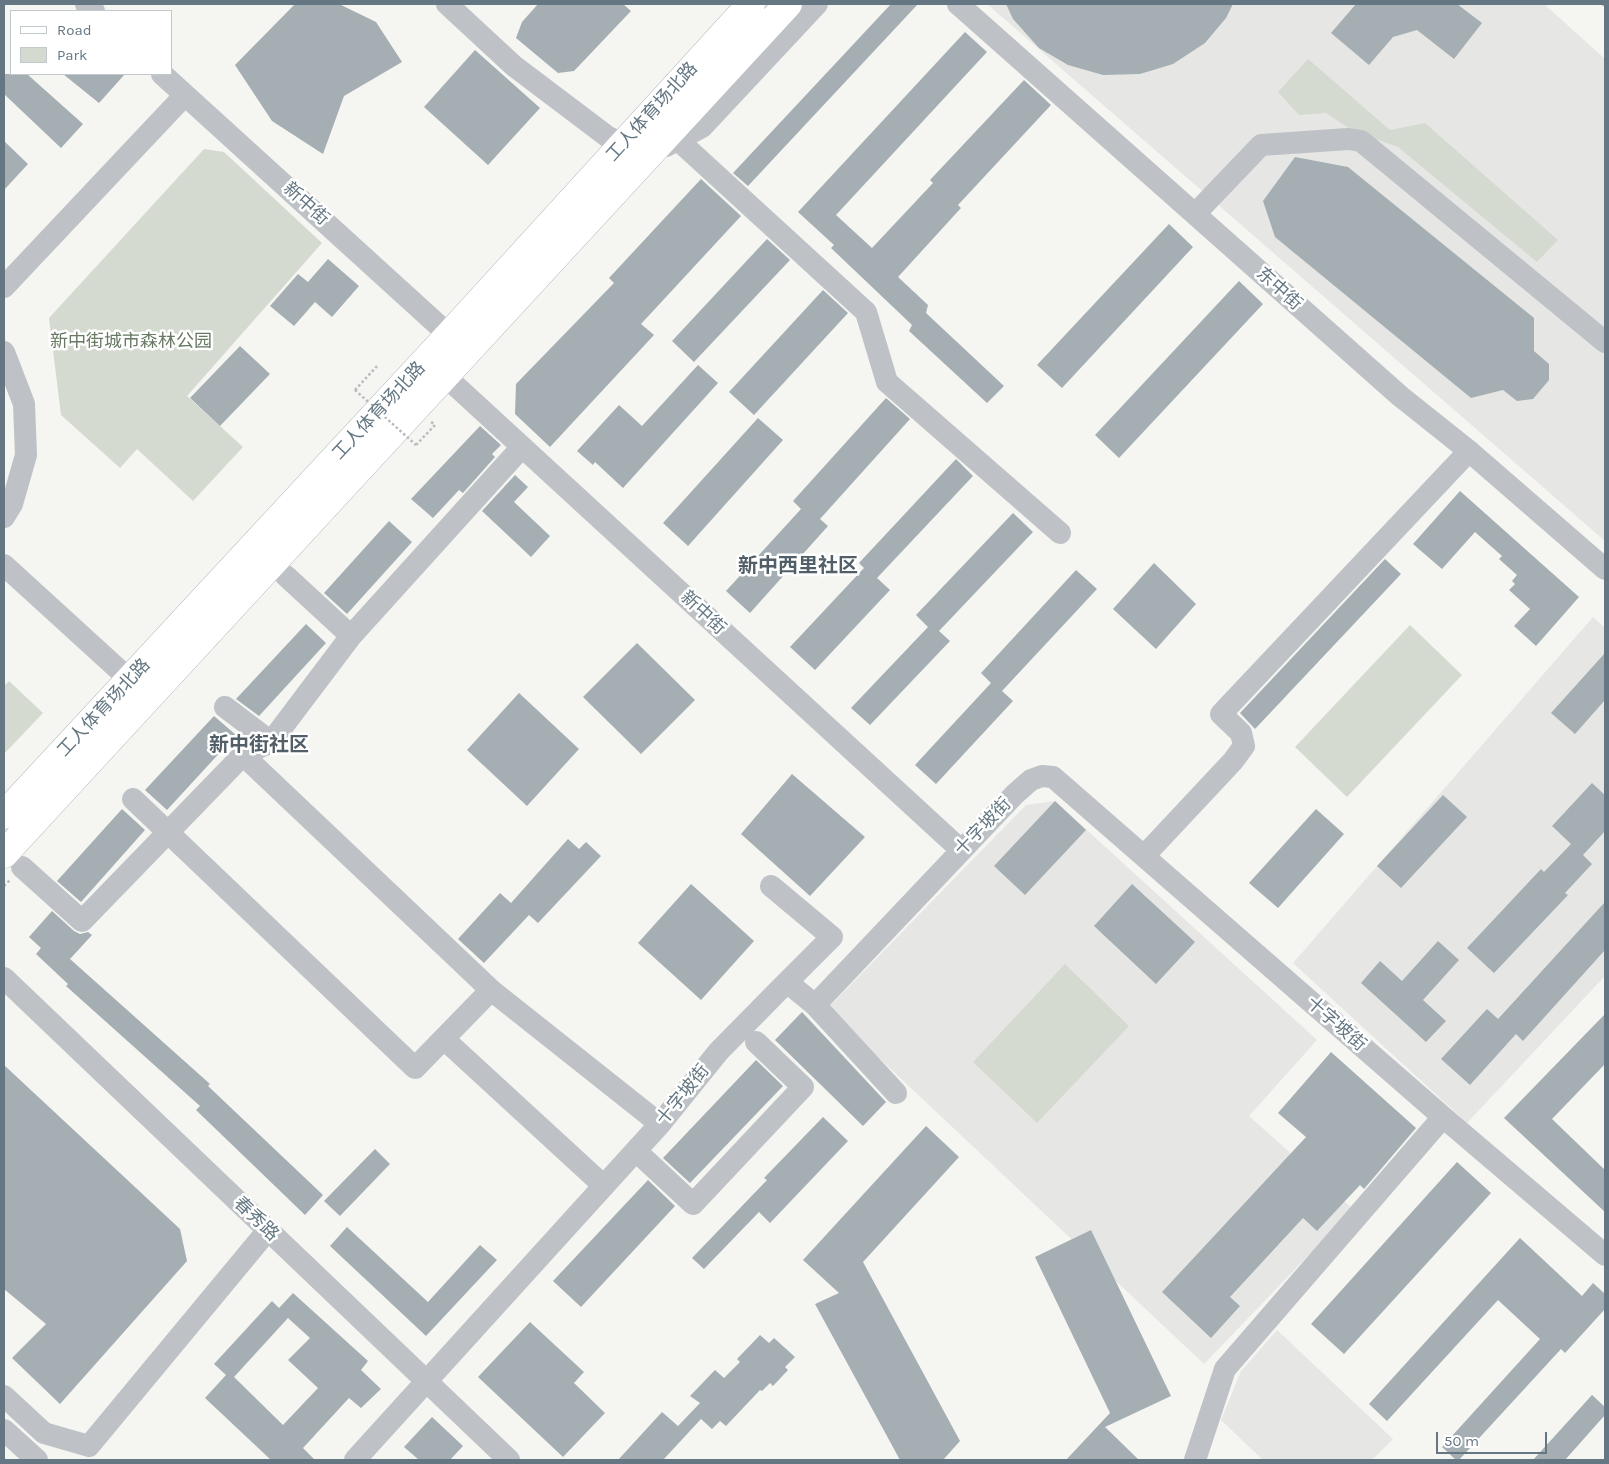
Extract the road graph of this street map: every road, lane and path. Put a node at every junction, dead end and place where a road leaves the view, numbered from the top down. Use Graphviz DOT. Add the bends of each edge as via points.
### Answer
graph roads {
  1 [pos="447,4"];
  2 [pos="751,4"];
  3 [pos="788,4"];
  4 [pos="817,4"];
  5 [pos="958,4"];
  6 [pos="1602,4"];
  7 [pos="1605,6"];
  8 [pos="163,75"];
  9 [pos="186,95"];
  10 [pos="678,140"];
  11 [pos="623,144"];
  12 [pos="649,154"];
  13 [pos="1195,214"];
  14 [pos="4,287"];
  15 [pos="450,335"];
  16 [pos="1605,342"];
  17 [pos="4,352"];
  18 [pos="378,365"];
  19 [pos="445,376"];
  20 [pos="434,425"];
  21 [pos="522,448"];
  22 [pos="1469,451"];
  23 [pos="4,517"];
  24 [pos="1060,533"];
  25 [pos="4,564"];
  26 [pos="1605,569"];
  27 [pos="286,576"];
  28 [pos="351,636"];
  29 [pos="130,680"];
  30 [pos="225,706"];
  31 [pos="271,742"];
  32 [pos="243,755"];
  33 [pos="133,799"];
  34 [pos="4,815"];
  35 [pos="169,832"];
  36 [pos="961,850"];
  37 [pos="1144,856"];
  38 [pos="13,860"];
  39 [pos="771,886"];
  40 [pos="4,978"];
  41 [pos="787,982"];
  42 [pos="491,990"];
  43 [pos="815,1005"];
  44 [pos="444,1039"];
  45 [pos="756,1042"];
  46 [pos="896,1093"];
  47 [pos="1443,1118"];
  48 [pos="660,1124"];
  49 [pos="636,1151"];
  50 [pos="604,1186"];
  51 [pos="268,1230"];
  52 [pos="1602,1246"];
  53 [pos="426,1382"];
  54 [pos="4,1396"];
  55 [pos="4,1430"];
  56 [pos="37,1460"];
  57 [pos="355,1460"];
  58 [pos="509,1460"];
  59 [pos="1195,1460"];
  1 -- 11 [label="street" via="514,66 608,137"];
  2 -- 11 [label="main road, 工人体育场北路"];
  3 -- 12 [label="main road, 工人体育场北路"];
  4 -- 10 [label="street, 工人体育场北路" via="702,127"];
  5 -- 13 [label="street, 东中街"];
  6 -- 7 [label="path"];
  8 -- 9 [label="street, 新中街"];
  9 -- 14 [label="street"];
  9 -- 15 [label="street, 新中街"];
  10 -- 12 [label="street, 工人体育场北路"];
  10 -- 24 [label="street" via="866,312 887,382"];
  11 -- 15 [label="main road, 工人体育场北路"];
  12 -- 19 [label="main road, 工人体育场北路"];
  13 -- 16 [label="street" via="1261,145 1348,139 1362,141"];
  13 -- 22 [label="street, 东中街" via="1400,396"];
  15 -- 29 [label="main road, 工人体育场北路"];
  17 -- 23 [label="street" via="24,404 26,455 12,504"];
  18 -- 20 [label="path, bridge" via="355,390 416,446"];
  19 -- 21 [label="street, 新中街"];
  19 -- 38 [label="main road, 工人体育场北路"];
  21 -- 28 [label="street"];
  21 -- 36 [label="street, 新中街"];
  22 -- 26 [label="street, 东中街"];
  22 -- 37 [label="street" via="1221,714 1240,733 1244,746"];
  25 -- 29 [label="street"];
  27 -- 28 [label="street"];
  28 -- 31 [label="street"];
  29 -- 34 [label="main road, 工人体育场北路"];
  30 -- 31 [label="street"];
  31 -- 32 [label="street"];
  32 -- 35 [label="street"];
  32 -- 42 [label="street"];
  33 -- 35 [label="street"];
  35 -- 38 [label="street" via="82,921"];
  35 -- 44 [label="street" via="415,1068"];
  36 -- 37 [label="street, 十字坡街" via="1031,780 1042,776 1053,777"];
  36 -- 43 [label="street, 十字坡街"];
  37 -- 47 [label="street, 十字坡街"];
  39 -- 41 [label="street, 十字坡街" via="832,937"];
  40 -- 51 [label="street, 春秀路"];
  41 -- 43 [label="street"];
  41 -- 48 [label="street, 十字坡街" via="719,1051"];
  42 -- 44 [label="street"];
  42 -- 48 [label="street"];
  43 -- 46 [label="street"];
  44 -- 50 [label="street"];
  45 -- 49 [label="street" via="803,1087 693,1204"];
  47 -- 52 [label="street, 十字坡街"];
  47 -- 59 [label="street" via="1225,1369"];
  48 -- 49 [label="street, 十字坡街"];
  49 -- 50 [label="street, 十字坡街"];
  50 -- 53 [label="street, 十字坡街"];
  51 -- 53 [label="street, 春秀路"];
  51 -- 54 [label="street" via="89,1446 44,1433"];
  53 -- 57 [label="street, 十字坡街"];
  53 -- 58 [label="street, 春秀路"];
  55 -- 56 [label="street"];
}
